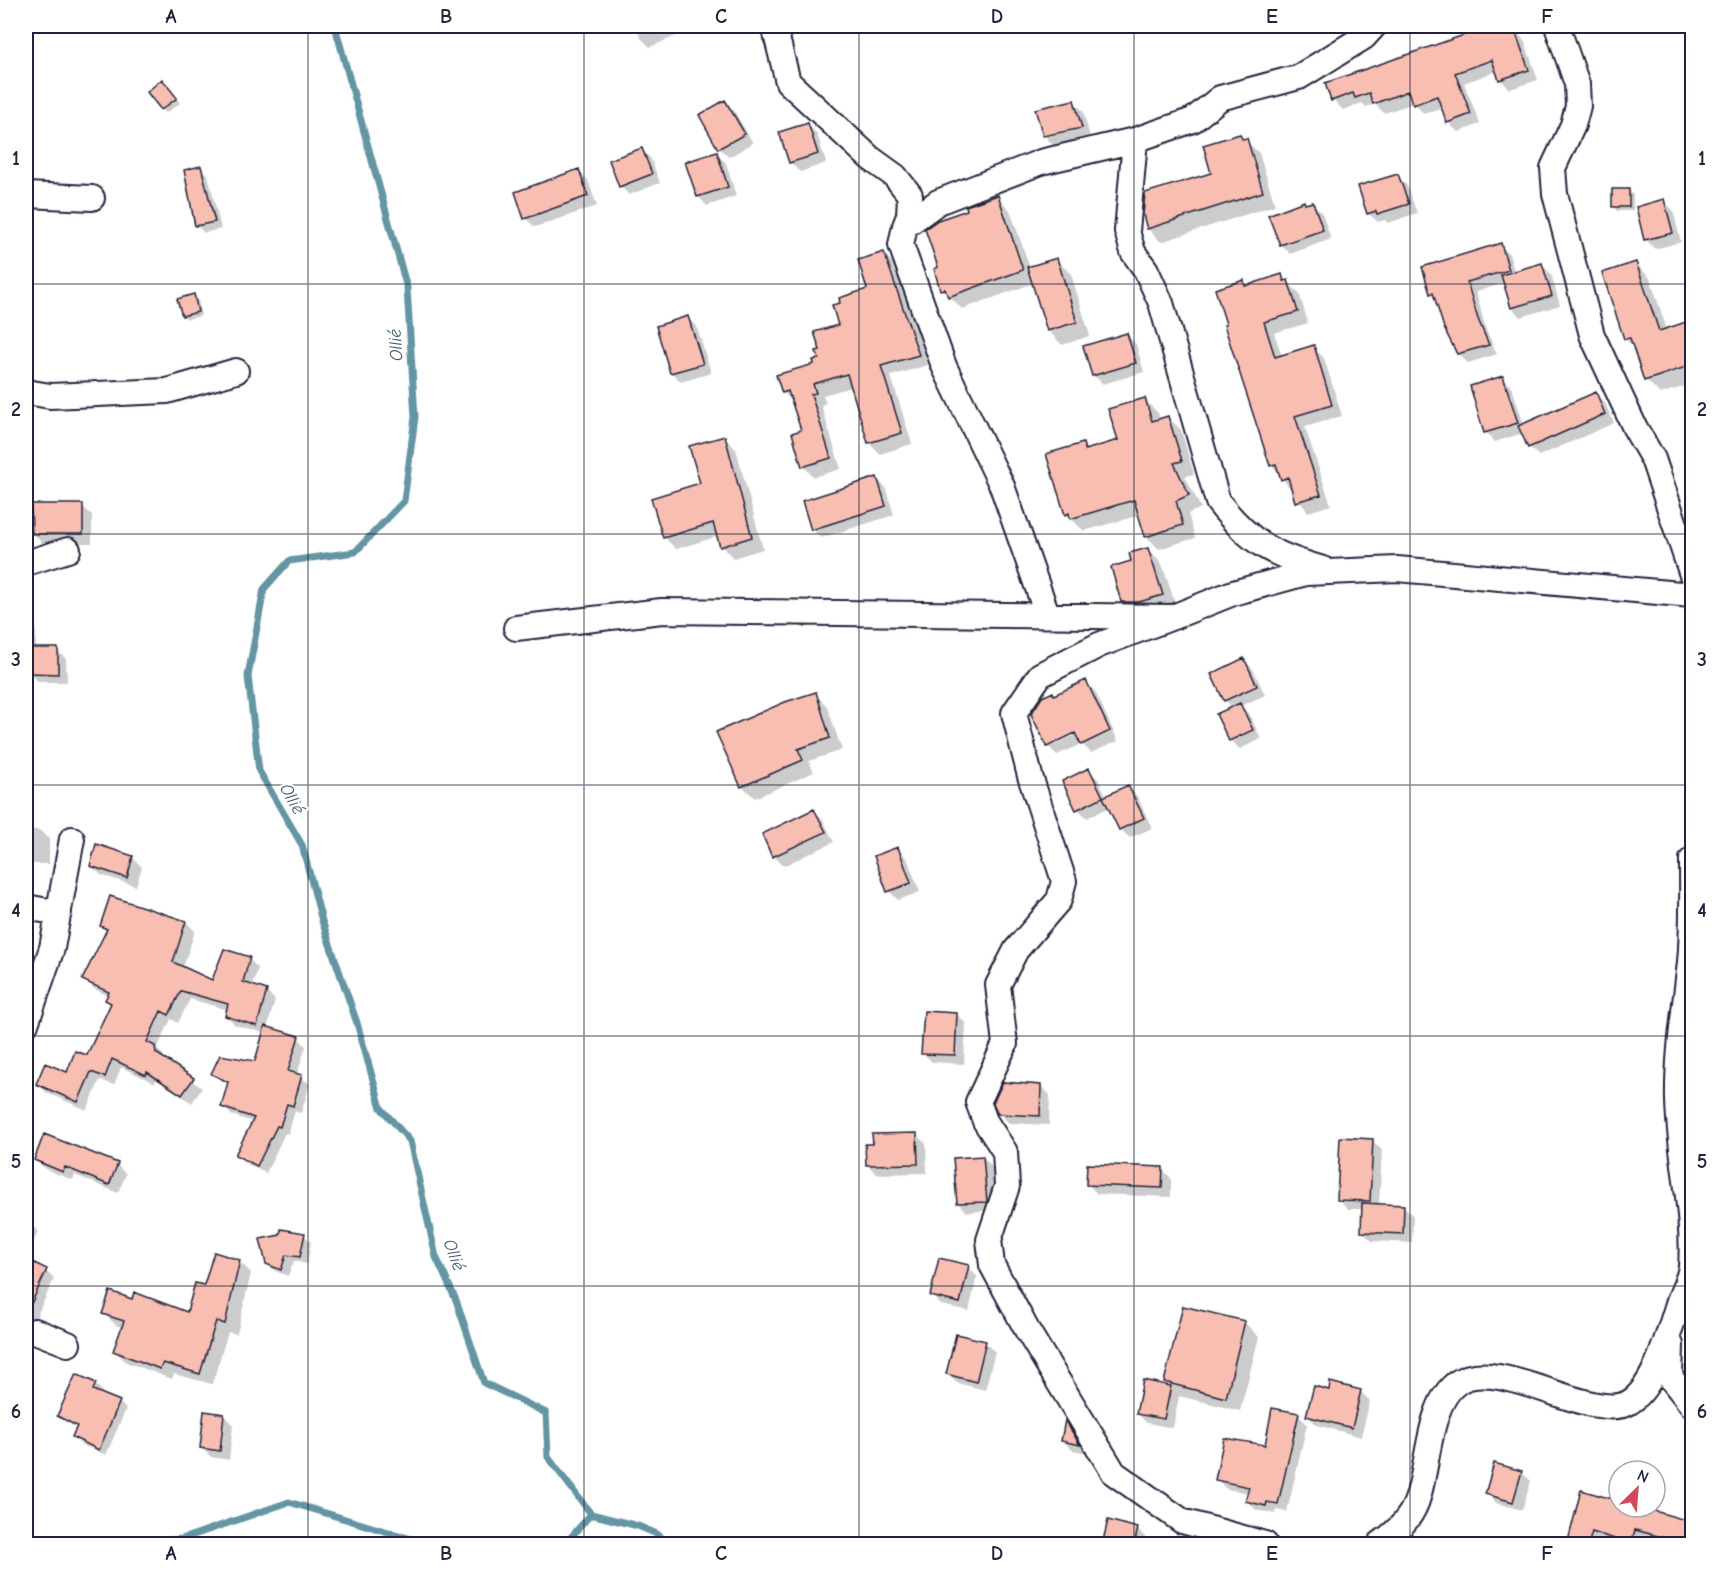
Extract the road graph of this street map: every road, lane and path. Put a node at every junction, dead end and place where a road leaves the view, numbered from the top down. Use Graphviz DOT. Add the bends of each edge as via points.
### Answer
graph roads {
  1 [pos="774,26"];
  2 [pos="1374,26"];
  3 [pos="1557,26"];
  4 [pos="1134,140"];
  5 [pos="26,195"];
  6 [pos="92,198"];
  7 [pos="905,226"];
  8 [pos="236,371"];
  9 [pos="26,392"];
  10 [pos="69,550"];
  11 [pos="26,563"];
  12 [pos="1334,572"];
  13 [pos="1692,575"];
  14 [pos="1692,595"];
  15 [pos="1047,614"];
  16 [pos="1173,617"];
  17 [pos="516,628"];
  18 [pos="72,839"];
  19 [pos="1692,860"];
  20 [pos="26,907"];
  21 [pos="59,913"];
  22 [pos="26,1024"];
  23 [pos="1672,1322"];
  24 [pos="26,1333"];
  25 [pos="68,1344"];
  26 [pos="1692,1405"];
  27 [pos="1265,1545"];
  28 [pos="1380,1545"];
  1 -- 7 [label="street" via="788,82 895,176 910,195"];
  2 -- 4 [label="street" via="1364,37 1299,77 1220,98 1193,120"];
  3 -- 13 [label="street" via="1577,84 1578,106 1553,168 1555,194 1592,335 1653,459"];
  4 -- 7 [label="street" via="1041,162 938,202"];
  4 -- 12 [label="street" via="1127,231 1133,252 1161,303 1218,502 1239,529 1282,557"];
  5 -- 6 [label="street"];
  7 -- 15 [label="street" via="901,245 941,356 1002,486"];
  8 -- 9 [label="street" via="167,391 50,396"];
  10 -- 11 [label="street"];
  12 -- 14 [label="street" via="1397,569"];
  12 -- 16 [label="street" via="1306,573 1233,593"];
  15 -- 16 [label="street"];
  15 -- 17 [label="street" via="662,610"];
  16 -- 27 [label="street" via="1099,645 1040,675 1014,713 1064,880 1059,900 1016,950 998,985 1005,1044 978,1102 1005,1152 1007,1185 989,1240 997,1275 1114,1473 1182,1521"];
  18 -- 21 [label="street"];
  19 -- 23 [label="street" via="1690,960 1678,1044 1691,1268"];
  20 -- 21 [label="street"];
  21 -- 22 [label="street" via="52,948"];
  23 -- 26 [label="street" via="1670,1377"];
  23 -- 28 [label="street" via="1660,1359 1646,1384 1628,1403 1608,1407 1496,1377 1470,1376 1456,1383 1446,1395 1436,1420 1416,1504 1397,1531"];
  24 -- 25 [label="street" via="35,1331"];
}
